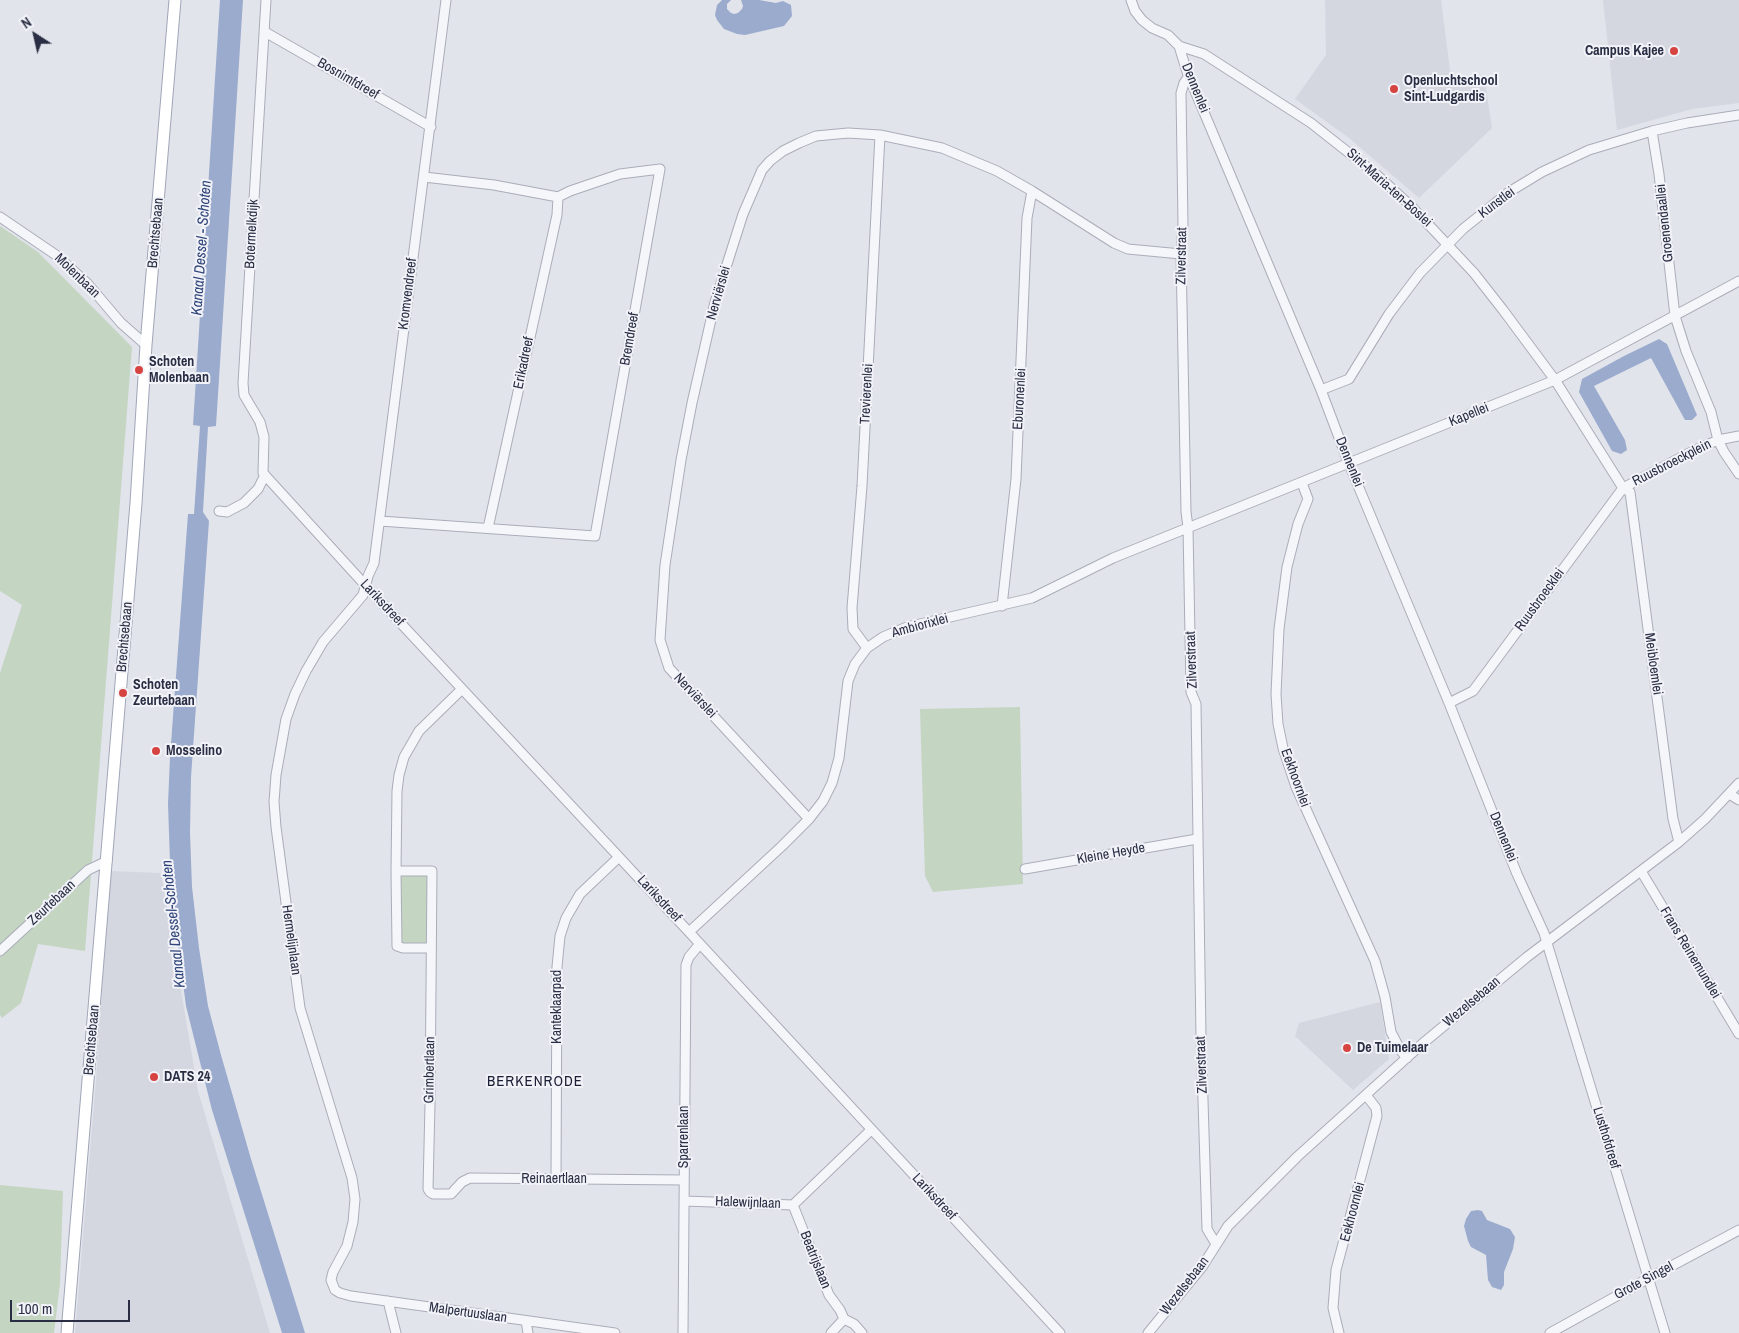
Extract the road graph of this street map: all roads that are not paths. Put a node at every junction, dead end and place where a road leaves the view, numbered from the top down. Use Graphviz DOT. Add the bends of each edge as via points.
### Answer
graph roads {
  1 [pos="175,0"];
  2 [pos="266,0"];
  3 [pos="446,0"];
  4 [pos="1131,0"];
  5 [pos="265,32"];
  6 [pos="1179,46"];
  7 [pos="1189,76"];
  8 [pos="1739,115"];
  9 [pos="431,127"];
  10 [pos="1652,131"];
  11 [pos="880,136"];
  12 [pos="424,177"];
  13 [pos="1032,191"];
  14 [pos="558,197"];
  15 [pos="0,217"];
  16 [pos="1448,244"];
  17 [pos="1181,254"];
  18 [pos="1739,281"];
  19 [pos="1675,316"];
  20 [pos="146,345"];
  21 [pos="1555,380"];
  22 [pos="1321,390"];
  23 [pos="1739,436"];
  24 [pos="1718,440"];
  25 [pos="1349,464"];
  26 [pos="1739,474"];
  27 [pos="265,475"];
  28 [pos="1302,482"];
  29 [pos="1623,488"];
  30 [pos="219,511"];
  31 [pos="380,521"];
  32 [pos="488,528"];
  33 [pos="1188,528"];
  34 [pos="366,586"];
  35 [pos="1002,606"];
  36 [pos="867,648"];
  37 [pos="462,689"];
  38 [pos="1449,703"];
  39 [pos="1739,784"];
  40 [pos="1729,794"];
  41 [pos="1739,800"];
  42 [pos="810,818"];
  43 [pos="1197,839"];
  44 [pos="1679,842"];
  45 [pos="619,857"];
  46 [pos="107,861"];
  47 [pos="1025,868"];
  48 [pos="396,871"];
  49 [pos="1641,871"];
  50 [pos="689,932"];
  51 [pos="1546,942"];
  52 [pos="699,945"];
  53 [pos="431,948"];
  54 [pos="0,950"];
  55 [pos="1739,1034"];
  56 [pos="1407,1058"];
  57 [pos="1366,1095"];
  58 [pos="871,1130"];
  59 [pos="556,1179"];
  60 [pos="684,1180"];
  61 [pos="430,1192"];
  62 [pos="685,1201"];
  63 [pos="793,1205"];
  64 [pos="1739,1230"];
  65 [pos="1216,1244"];
  66 [pos="1649,1278"];
  67 [pos="351,1296"];
  68 [pos="388,1301"];
  69 [pos="844,1319"];
  70 [pos="526,1321"];
  71 [pos="68,1333"];
  72 [pos="396,1333"];
  73 [pos="528,1333"];
  74 [pos="615,1333"];
  75 [pos="682,1333"];
  76 [pos="832,1333"];
  77 [pos="862,1333"];
  78 [pos="1060,1333"];
  79 [pos="1148,1333"];
  80 [pos="1339,1333"];
  81 [pos="1550,1333"];
  82 [pos="1666,1333"];
  1 -- 20 [label="main road, Brechtsebaan"];
  2 -- 5 [label="street, Botermelkdijk"];
  3 -- 9 [label="street, Kromvendreef"];
  4 -- 6 [label="street, Dennenlei" via="1142,20 1168,35"];
  5 -- 9 [label="street, Bosnimfdreef"];
  5 -- 27 [label="street, Botermelkdijk" via="243,382 244,395 260,422 264,437"];
  6 -- 7 [label="street, Dennenlei"];
  6 -- 16 [label="street, Sint-Maria-ten-Boslei" via="1204,54 1311,123 1377,175"];
  7 -- 17 [label="street, Zilverstraat" via="1181,92"];
  7 -- 22 [label="street, Dennenlei"];
  8 -- 10 [label="street, Kunstlei"];
  9 -- 12 [label="street, Kromvendreef"];
  10 -- 16 [label="street, Kunstlei" via="1589,150 1542,172 1509,192"];
  10 -- 19 [label="street, Groenendaallei"];
  11 -- 13 [label="street, Nerviërslei" via="942,148 997,171"];
  11 -- 36 [label="street, Trevierenlei" via="862,486 852,608 853,629"];
  11 -- 42 [label="street, Nerviërslei" via="848,133 816,136 783,151 762,170 743,214 715,302 681,460 665,565 660,640 669,668"];
  12 -- 14 [label="street"];
  12 -- 31 [label="street, Kromvendreef"];
  13 -- 17 [label="street, Nerviërslei" via="1128,249"];
  13 -- 35 [label="street, Eburonenlei" via="1027,218 1016,479"];
  14 -- 32 [label="street, Erikadreef" via="557,215"];
  14 -- 32 [label="street, Bremdreef" via="620,174 660,170 595,536"];
  15 -- 20 [label="street, Molenbaan" via="56,255"];
  16 -- 21 [label="street, Sint-Maria-ten-Boslei" via="1474,273"];
  16 -- 22 [label="street, Kunstlei" via="1392,309 1349,379"];
  17 -- 33 [label="street, Zilverstraat"];
  18 -- 19 [label="street, Kapellei"];
  19 -- 21 [label="street, Kapellei"];
  19 -- 24 [label="street, Ruusbroeckplein"];
  20 -- 46 [label="main road, Brechtsebaan"];
  21 -- 25 [label="street, Kapellei"];
  21 -- 29 [label="street, Ruusbroeckplein"];
  22 -- 25 [label="street, Dennenlei"];
  23 -- 24 [label="street"];
  24 -- 26 [label="street"];
  24 -- 29 [label="street, Ruusbroeckplein"];
  25 -- 28 [label="street, Kapellei"];
  25 -- 38 [label="street, Dennenlei"];
  27 -- 30 [label="street" via="258,490 244,503 227,512"];
  27 -- 34 [label="street, Lariksdreef"];
  28 -- 33 [label="street, Kapellei"];
  28 -- 56 [label="street, Eekhoornlei" via="1308,499 1287,567 1279,629 1278,724 1296,787 1375,961 1391,1032"];
  29 -- 38 [label="street, Ruusbroecklei" via="1473,691"];
  29 -- 44 [label="street, Meibloemlei" via="1630,492 1673,819"];
  31 -- 32 [label="street, Bremdreef"];
  31 -- 34 [label="street, Kromvendreef" via="374,563"];
  33 -- 35 [label="street, Ambiorixlei" via="1113,558 1032,598"];
  33 -- 43 [label="street, Zilverstraat" via="1191,692 1196,704"];
  34 -- 37 [label="street, Lariksdreef"];
  34 -- 67 [label="street, Hermelijnlaan" via="363,595 323,642 295,694 280,745 274,802 300,1008 352,1178 355,1199 353,1222 347,1246 331,1280 335,1290"];
  35 -- 36 [label="street, Ambiorixlei" via="907,627 889,633"];
  36 -- 42 [label="street, Ambiorixlei" via="848,681 839,758 832,783"];
  37 -- 45 [label="street, Lariksdreef"];
  37 -- 48 [label="street" via="418,731 404,757 397,791"];
  38 -- 51 [label="street, Dennenlei"];
  39 -- 40 [label="street, Wezelsebaan"];
  40 -- 41 [label="street"];
  40 -- 44 [label="street, Wezelsebaan"];
  42 -- 50 [label="street, Ambiorixlei"];
  43 -- 47 [label="street, Kleine Heyde"];
  43 -- 65 [label="street, Zilverstraat" via="1207,1230"];
  44 -- 49 [label="street, Wezelsebaan"];
  45 -- 50 [label="street, Lariksdreef"];
  45 -- 59 [label="street, Kanteklaarpad" via="577,898 560,936"];
  46 -- 54 [label="street, Zeurtebaan" via="88,870"];
  46 -- 71 [label="main road, Brechtsebaan"];
  48 -- 53 [label="street" via="397,946"];
  48 -- 53 [label="street, Grimbertlaan" via="432,872"];
  49 -- 51 [label="street, Wezelsebaan"];
  49 -- 55 [label="street, Frans Reinemundlei"];
  50 -- 52 [label="street, Lariksdreef"];
  51 -- 56 [label="street, Wezelsebaan"];
  51 -- 66 [label="street, Lusthofdreef"];
  52 -- 58 [label="street, Lariksdreef"];
  52 -- 60 [label="street, Sparrenlaan" via="686,965"];
  53 -- 61 [label="street, Grimbertlaan"];
  56 -- 57 [label="street, Wezelsebaan"];
  57 -- 65 [label="street, Wezelsebaan" via="1298,1156 1228,1226"];
  57 -- 80 [label="street, Eekhoornlei" via="1376,1108 1377,1116 1336,1270 1333,1308"];
  58 -- 63 [label="street, Halewijnlaan"];
  58 -- 78 [label="street, Lariksdreef"];
  59 -- 60 [label="street, Reinaertlaan"];
  59 -- 61 [label="street, Reinaertlaan" via="470,1178 451,1194"];
  60 -- 62 [label="street, Sparrenlaan"];
  62 -- 63 [label="street, Halewijnlaan"];
  62 -- 75 [label="street, Sparrenlaan"];
  63 -- 69 [label="street, Beatrijslaan" via="829,1295"];
  64 -- 66 [label="street, Grote Singel"];
  65 -- 79 [label="street, Wezelsebaan"];
  66 -- 81 [label="street, Grote Singel"];
  66 -- 82 [label="street, Lusthofdreef"];
  67 -- 68 [label="street, Malpertuuslaan"];
  68 -- 70 [label="street, Malpertuuslaan"];
  68 -- 72 [label="street"];
  69 -- 76 [label="street"];
  69 -- 77 [label="street, Beatrijslaan"];
  70 -- 73 [label="street"];
  70 -- 74 [label="street, Malpertuuslaan"];
}
